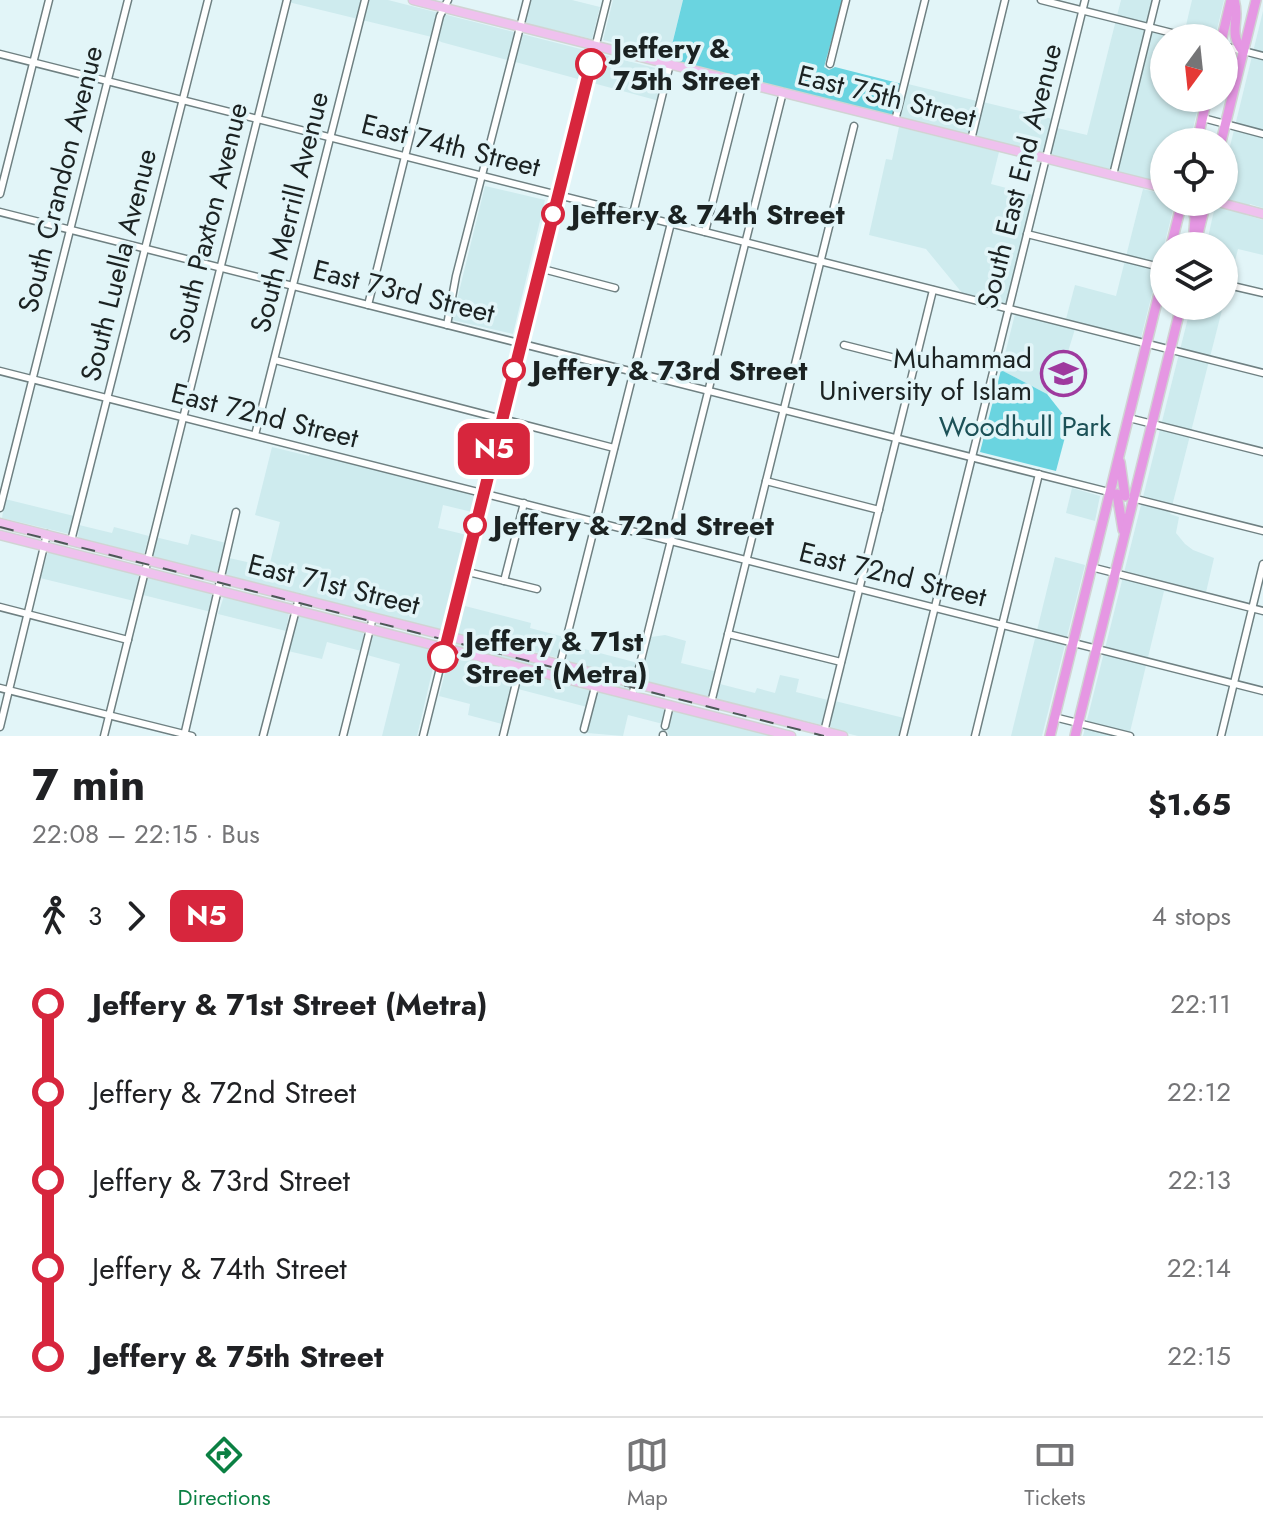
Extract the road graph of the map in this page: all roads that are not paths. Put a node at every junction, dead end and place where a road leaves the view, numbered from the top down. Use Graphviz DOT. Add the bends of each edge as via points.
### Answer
graph roads {
  1 [pos="49,0"];
  2 [pos="128,0"];
  3 [pos="208,0"];
  4 [pos="287,0"];
  5 [pos="365,0"];
  6 [pos="413,0"];
  7 [pos="527,0"];
  8 [pos="607,0"];
  9 [pos="846,0"];
  10 [pos="925,0"];
  11 [pos="1005,0"];
  12 [pos="1041,0"];
  13 [pos="1085,0"];
  14 [pos="1156,0"];
  15 [pos="1233,0"];
  16 [pos="1256,0"];
  17 [pos="446,4"];
  18 [pos="1082,10"];
  19 [pos="1226,24"];
  20 [pos="520,27"];
  21 [pos="1149,27"];
  22 [pos="595,46"];
  23 [pos="1238,50"];
  24 [pos="1243,51"];
  25 [pos="0,54"];
  26 [pos="1263,56"];
  27 [pos="33,63"];
  28 [pos="670,64"];
  29 [pos="830,64"];
  30 [pos="1238,71"];
  31 [pos="107,81"];
  32 [pos="743,82"];
  33 [pos="783,92"];
  34 [pos="182,100"];
  35 [pos="1204,112"];
  36 [pos="1228,112"];
  37 [pos="1203,118"];
  38 [pos="257,119"];
  39 [pos="895,121"];
  40 [pos="1225,124"];
  41 [pos="854,126"];
  42 [pos="1200,128"];
  43 [pos="1224,128"];
  44 [pos="1263,134"];
  45 [pos="331,138"];
  46 [pos="971,140"];
  47 [pos="405,157"];
  48 [pos="1046,158"];
  49 [pos="1113,175"];
  50 [pos="482,176"];
  51 [pos="1150,184"];
  52 [pos="0,194"];
  53 [pos="558,195"];
  54 [pos="1238,207"];
  55 [pos="0,212"];
  56 [pos="633,214"];
  57 [pos="1263,214"];
  58 [pos="671,223"];
  59 [pos="70,229"];
  60 [pos="705,232"];
  61 [pos="1027,234"];
  62 [pos="746,242"];
  63 [pos="145,248"];
  64 [pos="821,261"];
  65 [pos="219,267"];
  66 [pos="1150,267"];
  67 [pos="539,268"];
  68 [pos="293,286"];
  69 [pos="1238,287"];
  70 [pos="615,288"];
  71 [pos="933,290"];
  72 [pos="1263,293"];
  73 [pos="368,305"];
  74 [pos="1008,309"];
  75 [pos="1153,320"];
  76 [pos="1177,320"];
  77 [pos="447,325"];
  78 [pos="520,343"];
  79 [pos="1147,344"];
  80 [pos="844,345"];
  81 [pos="1170,349"];
  82 [pos="275,360"];
  83 [pos="915,363"];
  84 [pos="0,371"];
  85 [pos="633,372"];
  86 [pos="1263,373"];
  87 [pos="32,379"];
  88 [pos="708,391"];
  89 [pos="107,398"];
  90 [pos="784,410"];
  91 [pos="182,417"];
  92 [pos="1129,418"];
  93 [pos="502,419"];
  94 [pos="1152,423"];
  95 [pos="255,435"];
  96 [pos="896,438"];
  97 [pos="614,448"];
  98 [pos="1263,452"];
  99 [pos="1119,455"];
  100 [pos="972,457"];
  101 [pos="1039,474"];
  102 [pos="766,481"];
  103 [pos="483,493"];
  104 [pos="1122,495"];
  105 [pos="524,503"];
  106 [pos="0,508"];
  107 [pos="879,510"];
  108 [pos="236,512"];
  109 [pos="596,521"];
  110 [pos="0,523"];
  111 [pos="1263,531"];
  112 [pos="47,534"];
  113 [pos="0,535"];
  114 [pos="1124,538"];
  115 [pos="671,540"];
  116 [pos="71,541"];
  117 [pos="44,546"];
  118 [pos="146,560"];
  119 [pos="747,560"];
  120 [pos="1263,564"];
  121 [pos="1091,567"];
  122 [pos="144,571"];
  123 [pos="464,571"];
  124 [pos="1115,573"];
  125 [pos="221,578"];
  126 [pos="504,581"];
  127 [pos="859,588"];
  128 [pos="537,589"];
  129 [pos="219,590"];
  130 [pos="299,598"];
  131 [pos="0,607"];
  132 [pos="934,607"];
  133 [pos="1252,609"];
  134 [pos="295,610"];
  135 [pos="1263,611"];
  136 [pos="28,614"];
  137 [pos="373,617"];
  138 [pos="1002,624"];
  139 [pos="370,629"];
  140 [pos="728,634"];
  141 [pos="448,635"];
  142 [pos="128,640"];
  143 [pos="1073,642"];
  144 [pos="1097,648"];
  145 [pos="444,649"];
  146 [pos="841,662"];
  147 [pos="560,664"];
  148 [pos="517,679"];
  149 [pos="636,683"];
  150 [pos="1234,683"];
  151 [pos="595,687"];
  152 [pos="0,688"];
  153 [pos="9,690"];
  154 [pos="1263,691"];
  155 [pos="632,696"];
  156 [pos="711,703"];
  157 [pos="670,705"];
  158 [pos="750,712"];
  159 [pos="109,715"];
  160 [pos="1054,717"];
  161 [pos="1078,723"];
  162 [pos="747,725"];
  163 [pos="665,726"];
  164 [pos="0,727"];
  165 [pos="584,729"];
  166 [pos="823,734"];
  167 [pos="187,735"];
  168 [pos="104,736"];
  169 [pos="263,736"];
  170 [pos="343,736"];
  171 [pos="423,736"];
  172 [pos="503,736"];
  173 [pos="791,736"];
  174 [pos="843,736"];
  175 [pos="903,736"];
  176 [pos="975,736"];
  177 [pos="1050,736"];
  178 [pos="1075,736"];
  179 [pos="1130,736"];
  180 [pos="1221,736"];
  1 -- 27 [label="street"];
  2 -- 31 [label="street, South Crandon Avenue"];
  3 -- 34 [label="street, South Luella Avenue"];
  4 -- 38 [label="street, South Paxton Avenue"];
  5 -- 45 [label="street, South Merrill Avenue"];
  6 -- 17 [label="main road, East 75th Street"];
  7 -- 20 [label="street"];
  8 -- 22 [label="street"];
  9 -- 29 [label="street"];
  10 -- 39 [label="street"];
  11 -- 46 [label="street"];
  12 -- 18 [label="street"];
  13 -- 18 [label="street, South East End Avenue"];
  14 -- 21 [label="street"];
  15 -- 19 [label="highway"];
  15 -- 24 [label="highway" via="1235,42"];
  16 -- 24 [label="highway"];
  17 -- 20 [label="main road, East 75th Street"];
  17 -- 47 [label="street"];
  18 -- 21 [label="street"];
  18 -- 48 [label="street, South East End Avenue"];
  20 -- 22 [label="main road, East 75th Street"];
  20 -- 50 [label="street"];
  21 -- 49 [label="street"];
  22 -- 28 [label="main road, East 75th Street"];
  22 -- 53 [label="street"];
  23 -- 24 [label="street"];
  24 -- 26 [label="street"];
  24 -- 30 [label="highway"];
  25 -- 27 [label="street, East 74th Street"];
  27 -- 31 [label="street, East 74th Street"];
  27 -- 52 [label="street"];
  28 -- 32 [label="main road, East 75th Street"];
  28 -- 56 [label="street"];
  31 -- 34 [label="street, East 74th Street"];
  31 -- 59 [label="street, South Crandon Avenue"];
  32 -- 33 [label="main road, East 75th Street"];
  32 -- 60 [label="street"];
  33 -- 39 [label="main road, East 75th Street"];
  33 -- 62 [label="street"];
  34 -- 38 [label="street, East 74th Street"];
  34 -- 63 [label="street, South Luella Avenue"];
  35 -- 37 [label="highway"];
  36 -- 40 [label="highway"];
  37 -- 40 [label="street"];
  37 -- 42 [label="highway"];
  38 -- 45 [label="street, East 74th Street"];
  38 -- 65 [label="street, South Paxton Avenue"];
  39 -- 46 [label="main road, East 75th Street"];
  40 -- 43 [label="highway"];
  40 -- 44 [label="street"];
  41 -- 64 [label="street"];
  45 -- 47 [label="street, East 74th Street"];
  45 -- 68 [label="street, South Merrill Avenue"];
  46 -- 48 [label="main road, East 75th Street"];
  47 -- 50 [label="street, East 74th Street"];
  47 -- 73 [label="street"];
  48 -- 49 [label="main road, East 75th Street"];
  48 -- 61 [label="street, South East End Avenue"];
  49 -- 51 [label="main road, East 75th Street"];
  50 -- 53 [label="street, East 74th Street"];
  50 -- 77 [label="street"];
  53 -- 56 [label="street, East 74th Street"];
  53 -- 67 [label="street"];
  54 -- 57 [label="main road"];
  55 -- 59 [label="street, East 73rd Street"];
  56 -- 58 [label="street, East 74th Street"];
  58 -- 60 [label="street, East 74th Street"];
  58 -- 85 [label="street"];
  59 -- 63 [label="street, East 73rd Street"];
  59 -- 87 [label="street, South Crandon Avenue"];
  60 -- 62 [label="street, East 74th Street"];
  61 -- 66 [label="street"];
  61 -- 74 [label="street, South East End Avenue"];
  62 -- 64 [label="street, East 74th Street"];
  62 -- 88 [label="street"];
  63 -- 65 [label="street, East 73rd Street"];
  63 -- 89 [label="street, South Luella Avenue"];
  64 -- 71 [label="street, East 74th Street"];
  64 -- 90 [label="street"];
  65 -- 68 [label="street, East 73rd Street"];
  65 -- 91 [label="street, South Paxton Avenue"];
  67 -- 70 [label="street"];
  67 -- 78 [label="street"];
  68 -- 73 [label="street, East 73rd Street"];
  68 -- 82 [label="street, South Merrill Avenue"];
  69 -- 72 [label="street"];
  71 -- 74 [label="street, East 74th Street"];
  71 -- 83 [label="street"];
  73 -- 77 [label="street, East 73rd Street"];
  74 -- 79 [label="street, East 74th Street"];
  74 -- 100 [label="street, South East End Avenue"];
  75 -- 79 [label="highway"];
  76 -- 81 [label="highway"];
  77 -- 78 [label="street, East 73rd Street"];
  78 -- 85 [label="street, East 73rd Street"];
  78 -- 93 [label="street"];
  79 -- 81 [label="street, East 74th Street"];
  79 -- 92 [label="highway"];
  80 -- 83 [label="street"];
  81 -- 86 [label="street, East 74th Street"];
  81 -- 94 [label="highway"];
  82 -- 93 [label="street"];
  82 -- 95 [label="street, South Merrill Avenue"];
  83 -- 96 [label="street"];
  84 -- 87 [label="street, East 72nd Street"];
  85 -- 88 [label="street, East 73rd Street"];
  85 -- 97 [label="street"];
  87 -- 89 [label="street, East 72nd Street"];
  87 -- 106 [label="street, South Crandon Avenue"];
  88 -- 90 [label="street, East 73rd Street"];
  88 -- 115 [label="street"];
  89 -- 91 [label="street, East 72nd Street"];
  89 -- 116 [label="street, South Luella Avenue"];
  90 -- 96 [label="street, East 73rd Street"];
  90 -- 102 [label="street"];
  91 -- 95 [label="street, East 72nd Street"];
  91 -- 118 [label="street, South Paxton Avenue"];
  92 -- 94 [label="street"];
  92 -- 99 [label="highway"];
  93 -- 97 [label="street"];
  93 -- 103 [label="street"];
  94 -- 98 [label="street"];
  94 -- 104 [label="highway"];
  95 -- 103 [label="street, East 72nd Street"];
  96 -- 100 [label="street, East 73rd Street"];
  96 -- 107 [label="street"];
  97 -- 109 [label="street"];
  99 -- 104 [label="highway"];
  99 -- 104 [label="highway"];
  100 -- 101 [label="street, East 73rd Street"];
  100 -- 132 [label="street, South East End Avenue"];
  101 -- 104 [label="street, East 73rd Street"];
  101 -- 138 [label="street"];
  102 -- 107 [label="street"];
  102 -- 119 [label="street"];
  103 -- 105 [label="street, East 72nd Street"];
  103 -- 123 [label="street"];
  104 -- 111 [label="street, East 73rd Street"];
  104 -- 114 [label="highway"];
  104 -- 114 [label="highway"];
  104 -- 121 [label="highway"];
  105 -- 109 [label="street, East 72nd Street"];
  105 -- 126 [label="street"];
  107 -- 127 [label="street"];
  108 -- 125 [label="street"];
  109 -- 115 [label="street, East 72nd Street"];
  109 -- 147 [label="street"];
  110 -- 112 [label="main road, East 71st Street"];
  112 -- 116 [label="main road, East 71st Street"];
  112 -- 117 [label="street"];
  113 -- 117 [label="main road, East 71st Street"];
  114 -- 124 [label="highway"];
  115 -- 119 [label="street, East 72nd Street"];
  115 -- 149 [label="street"];
  116 -- 118 [label="main road, East 71st Street"];
  117 -- 122 [label="main road, East 71st Street"];
  117 -- 136 [label="street"];
  118 -- 122 [label="street, South Paxton Avenue"];
  118 -- 125 [label="main road, East 71st Street"];
  119 -- 127 [label="street, East 72nd Street"];
  119 -- 140 [label="street"];
  120 -- 133 [label="street"];
  121 -- 124 [label="street"];
  121 -- 143 [label="highway"];
  122 -- 129 [label="main road, East 71st Street"];
  122 -- 142 [label="street, South Paxton Avenue"];
  123 -- 126 [label="street"];
  123 -- 141 [label="street"];
  124 -- 133 [label="street"];
  124 -- 144 [label="highway"];
  125 -- 129 [label="street"];
  125 -- 130 [label="main road, East 71st Street"];
  126 -- 128 [label="street"];
  127 -- 132 [label="street, East 72nd Street"];
  127 -- 146 [label="street"];
  129 -- 134 [label="main road, East 71st Street"];
  129 -- 167 [label="street"];
  130 -- 134 [label="street"];
  130 -- 137 [label="main road, East 71st Street"];
  131 -- 136 [label="street"];
  132 -- 138 [label="street, East 72nd Street"];
  132 -- 175 [label="street, South East End Avenue"];
  133 -- 135 [label="street"];
  133 -- 150 [label="street"];
  134 -- 139 [label="main road, East 71st Street"];
  134 -- 169 [label="street"];
  136 -- 142 [label="street"];
  136 -- 153 [label="street"];
  137 -- 139 [label="street"];
  137 -- 141 [label="main road, East 71st Street"];
  138 -- 143 [label="street, East 72nd Street"];
  138 -- 176 [label="street"];
  139 -- 145 [label="main road, East 71st Street"];
  139 -- 170 [label="street"];
  140 -- 146 [label="street"];
  140 -- 156 [label="street"];
  141 -- 145 [label="street"];
  141 -- 147 [label="main road, East 71st Street"];
  142 -- 159 [label="street, South Paxton Avenue"];
  143 -- 144 [label="street, East 72nd Street"];
  143 -- 160 [label="highway"];
  144 -- 150 [label="street, East 72nd Street"];
  144 -- 161 [label="highway"];
  145 -- 151 [label="main road, East 71st Street"];
  145 -- 171 [label="street"];
  146 -- 166 [label="street"];
  147 -- 149 [label="main road, East 71st Street"];
  148 -- 172 [label="street"];
  149 -- 155 [label="street"];
  149 -- 156 [label="main road, East 71st Street"];
  150 -- 154 [label="street, East 72nd Street"];
  150 -- 180 [label="street"];
  151 -- 155 [label="main road, East 71st Street"];
  151 -- 165 [label="street"];
  152 -- 153 [label="street"];
  153 -- 159 [label="street"];
  153 -- 164 [label="street"];
  155 -- 157 [label="main road, East 71st Street"];
  156 -- 158 [label="main road, East 71st Street"];
  157 -- 162 [label="main road, East 71st Street"];
  157 -- 163 [label="street"];
  158 -- 162 [label="street"];
  158 -- 166 [label="main road, East 71st Street"];
  159 -- 167 [label="street"];
  159 -- 168 [label="street, South Paxton Avenue"];
  160 -- 161 [label="street"];
  160 -- 177 [label="highway"];
  161 -- 178 [label="highway"];
  161 -- 179 [label="street"];
  162 -- 173 [label="main road, East 71st Street"];
  166 -- 174 [label="main road, East 71st Street"];
}
